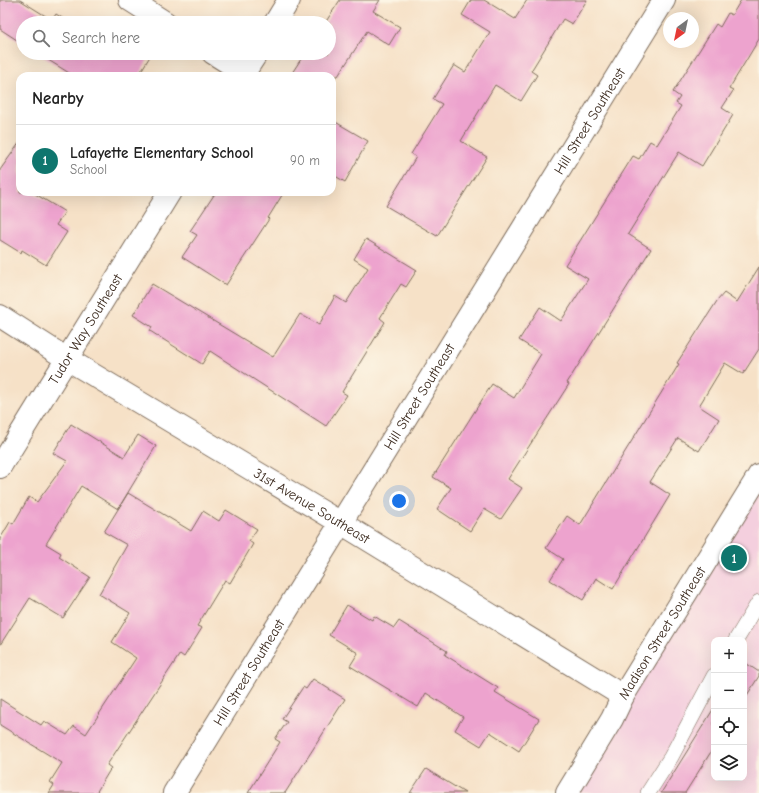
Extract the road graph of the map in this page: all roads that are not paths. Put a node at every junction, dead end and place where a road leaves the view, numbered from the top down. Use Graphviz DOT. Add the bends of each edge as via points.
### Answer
graph roads {
  1 [pos="130,0"];
  2 [pos="289,0"];
  3 [pos="664,0"];
  4 [pos="155,16"];
  5 [pos="279,16"];
  6 [pos="224,60"];
  7 [pos="253,60"];
  8 [pos="241,72"];
  9 [pos="245,72"];
  10 [pos="168,196"];
  11 [pos="0,316"];
  12 [pos="67,359"];
  13 [pos="0,467"];
  14 [pos="759,475"];
  15 [pos="341,522"];
  16 [pos="759,602"];
  17 [pos="738,637"];
  18 [pos="711,682"];
  19 [pos="623,696"];
  20 [pos="174,793"];
  21 [pos="567,793"];
  22 [pos="648,793"];
  1 -- 4 [label="street"];
  2 -- 5 [label="street"];
  3 -- 15 [label="street, Hill Street Southeast"];
  6 -- 8 [label="street"];
  7 -- 9 [label="street"];
  10 -- 12 [label="street, Tudor Way Southeast"];
  11 -- 12 [label="street, 31st Avenue Southeast"];
  12 -- 13 [label="street, Tudor Way Southeast"];
  12 -- 15 [label="street, 31st Avenue Southeast"];
  14 -- 19 [label="street, Madison Street Southeast"];
  15 -- 19 [label="street, 31st Avenue Southeast"];
  15 -- 20 [label="street, Hill Street Southeast"];
  16 -- 17 [label="lane"];
  18 -- 22 [label="lane" via="671,757"];
  19 -- 21 [label="street, Madison Street Southeast"];
}
